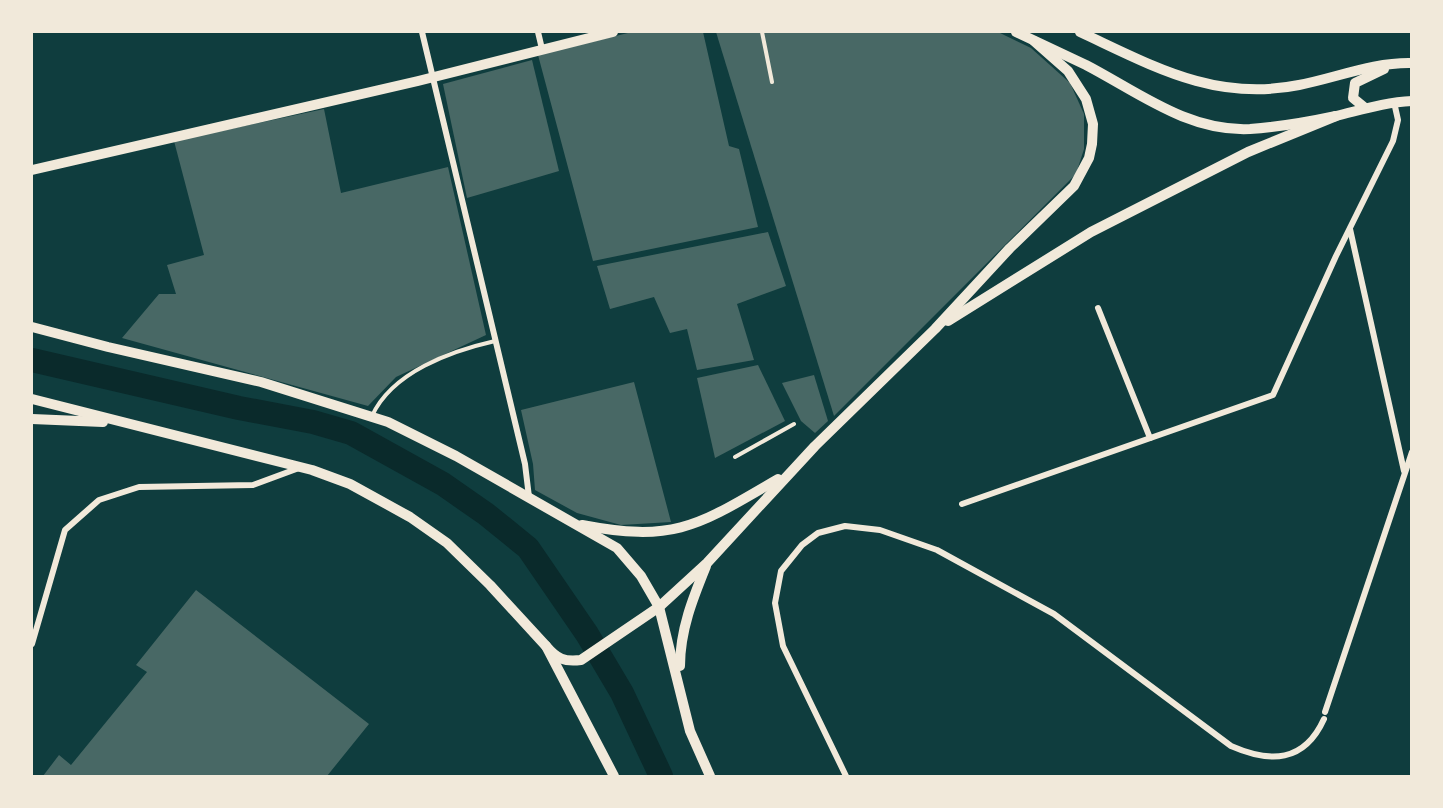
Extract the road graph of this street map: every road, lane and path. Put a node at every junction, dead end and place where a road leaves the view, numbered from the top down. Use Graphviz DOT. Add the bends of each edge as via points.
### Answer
graph roads {
  1 [pos="422,32"];
  2 [pos="538,32"];
  3 [pos="613,32"];
  4 [pos="762,32"];
  5 [pos="1016,32"];
  6 [pos="1080,32"];
  7 [pos="1034,41"];
  8 [pos="542,49"];
  9 [pos="1398,63"];
  10 [pos="1412,63"];
  11 [pos="433,78"];
  12 [pos="772,82"];
  13 [pos="1412,100"];
  14 [pos="1394,101"];
  15 [pos="1364,107"];
  16 [pos="1336,116"];
  17 [pos="32,170"];
  18 [pos="1350,228"];
  19 [pos="1098,308"];
  20 [pos="32,327"];
  21 [pos="935,329"];
  22 [pos="495,341"];
  23 [pos="32,399"];
  24 [pos="372,417"];
  25 [pos="32,420"];
  26 [pos="131,423"];
  27 [pos="794,424"];
  28 [pos="1150,438"];
  29 [pos="1412,452"];
  30 [pos="735,457"];
  31 [pos="301,468"];
  32 [pos="1405,472"];
  33 [pos="789,473"];
  34 [pos="529,497"];
  35 [pos="962,504"];
  36 [pos="574,524"];
  37 [pos="707,563"];
  38 [pos="659,606"];
  39 [pos="32,644"];
  40 [pos="546,646"];
  41 [pos="679,687"];
  42 [pos="1325,712"];
  43 [pos="1324,719"];
  44 [pos="614,777"];
  45 [pos="710,777"];
  46 [pos="846,777"];
  1 -- 11 [label="street"];
  2 -- 8 [label="street"];
  3 -- 8 [label="main road"];
  4 -- 12 [label="lane"];
  5 -- 7 [label="main road"];
  6 -- 9 [label="main road" via="1181,77 1229,90 1299,86"];
  7 -- 16 [label="main road" via="1199,123 1248,129"];
  7 -- 21 [label="main road" via="1068,70 1086,99 1093,124 1089,158 1074,186"];
  8 -- 11 [label="main road"];
  9 -- 10 [label="main road"];
  9 -- 15 [label="main road" via="1355,83 1353,98"];
  11 -- 17 [label="main road"];
  11 -- 22 [label="street"];
  13 -- 14 [label="main road"];
  14 -- 15 [label="main road"];
  14 -- 18 [label="street" via="1398,120 1394,141"];
  15 -- 16 [label="main road"];
  16 -- 21 [label="main road" via="1248,152 1091,232"];
  18 -- 28 [label="street" via="1273,395"];
  18 -- 32 [label="street"];
  19 -- 28 [label="street"];
  20 -- 24 [label="main road" via="261,382"];
  21 -- 33 [label="main road"];
  22 -- 24 [label="lane" via="429,364 398,381 380,399"];
  22 -- 34 [label="street" via="525,464"];
  23 -- 26 [label="main road"];
  24 -- 34 [label="main road" via="456,456"];
  25 -- 26 [label="main road"];
  26 -- 31 [label="main road"];
  27 -- 30 [label="lane"];
  28 -- 35 [label="street"];
  29 -- 32 [label="street"];
  31 -- 39 [label="street" via="253,485 139,487 99,500 65,530"];
  31 -- 40 [label="main road" via="350,484 410,517 461,557"];
  32 -- 42 [label="street"];
  33 -- 36 [label="main road" via="688,527 664,532 621,532"];
  33 -- 37 [label="main road"];
  34 -- 36 [label="main road"];
  36 -- 38 [label="main road" via="617,548 641,576"];
  37 -- 38 [label="main road"];
  37 -- 41 [label="main road" via="688,610 680,651"];
  38 -- 40 [label="main road" via="581,660 557,659"];
  38 -- 41 [label="main road"];
  40 -- 44 [label="main road"];
  41 -- 45 [label="main road" via="690,731"];
  43 -- 46 [label="street" via="1315,739 1294,752 1274,758 1254,756 1231,746 1054,614 937,550 880,530 845,526 818,533 802,544 781,571 775,603 783,646"];
}
